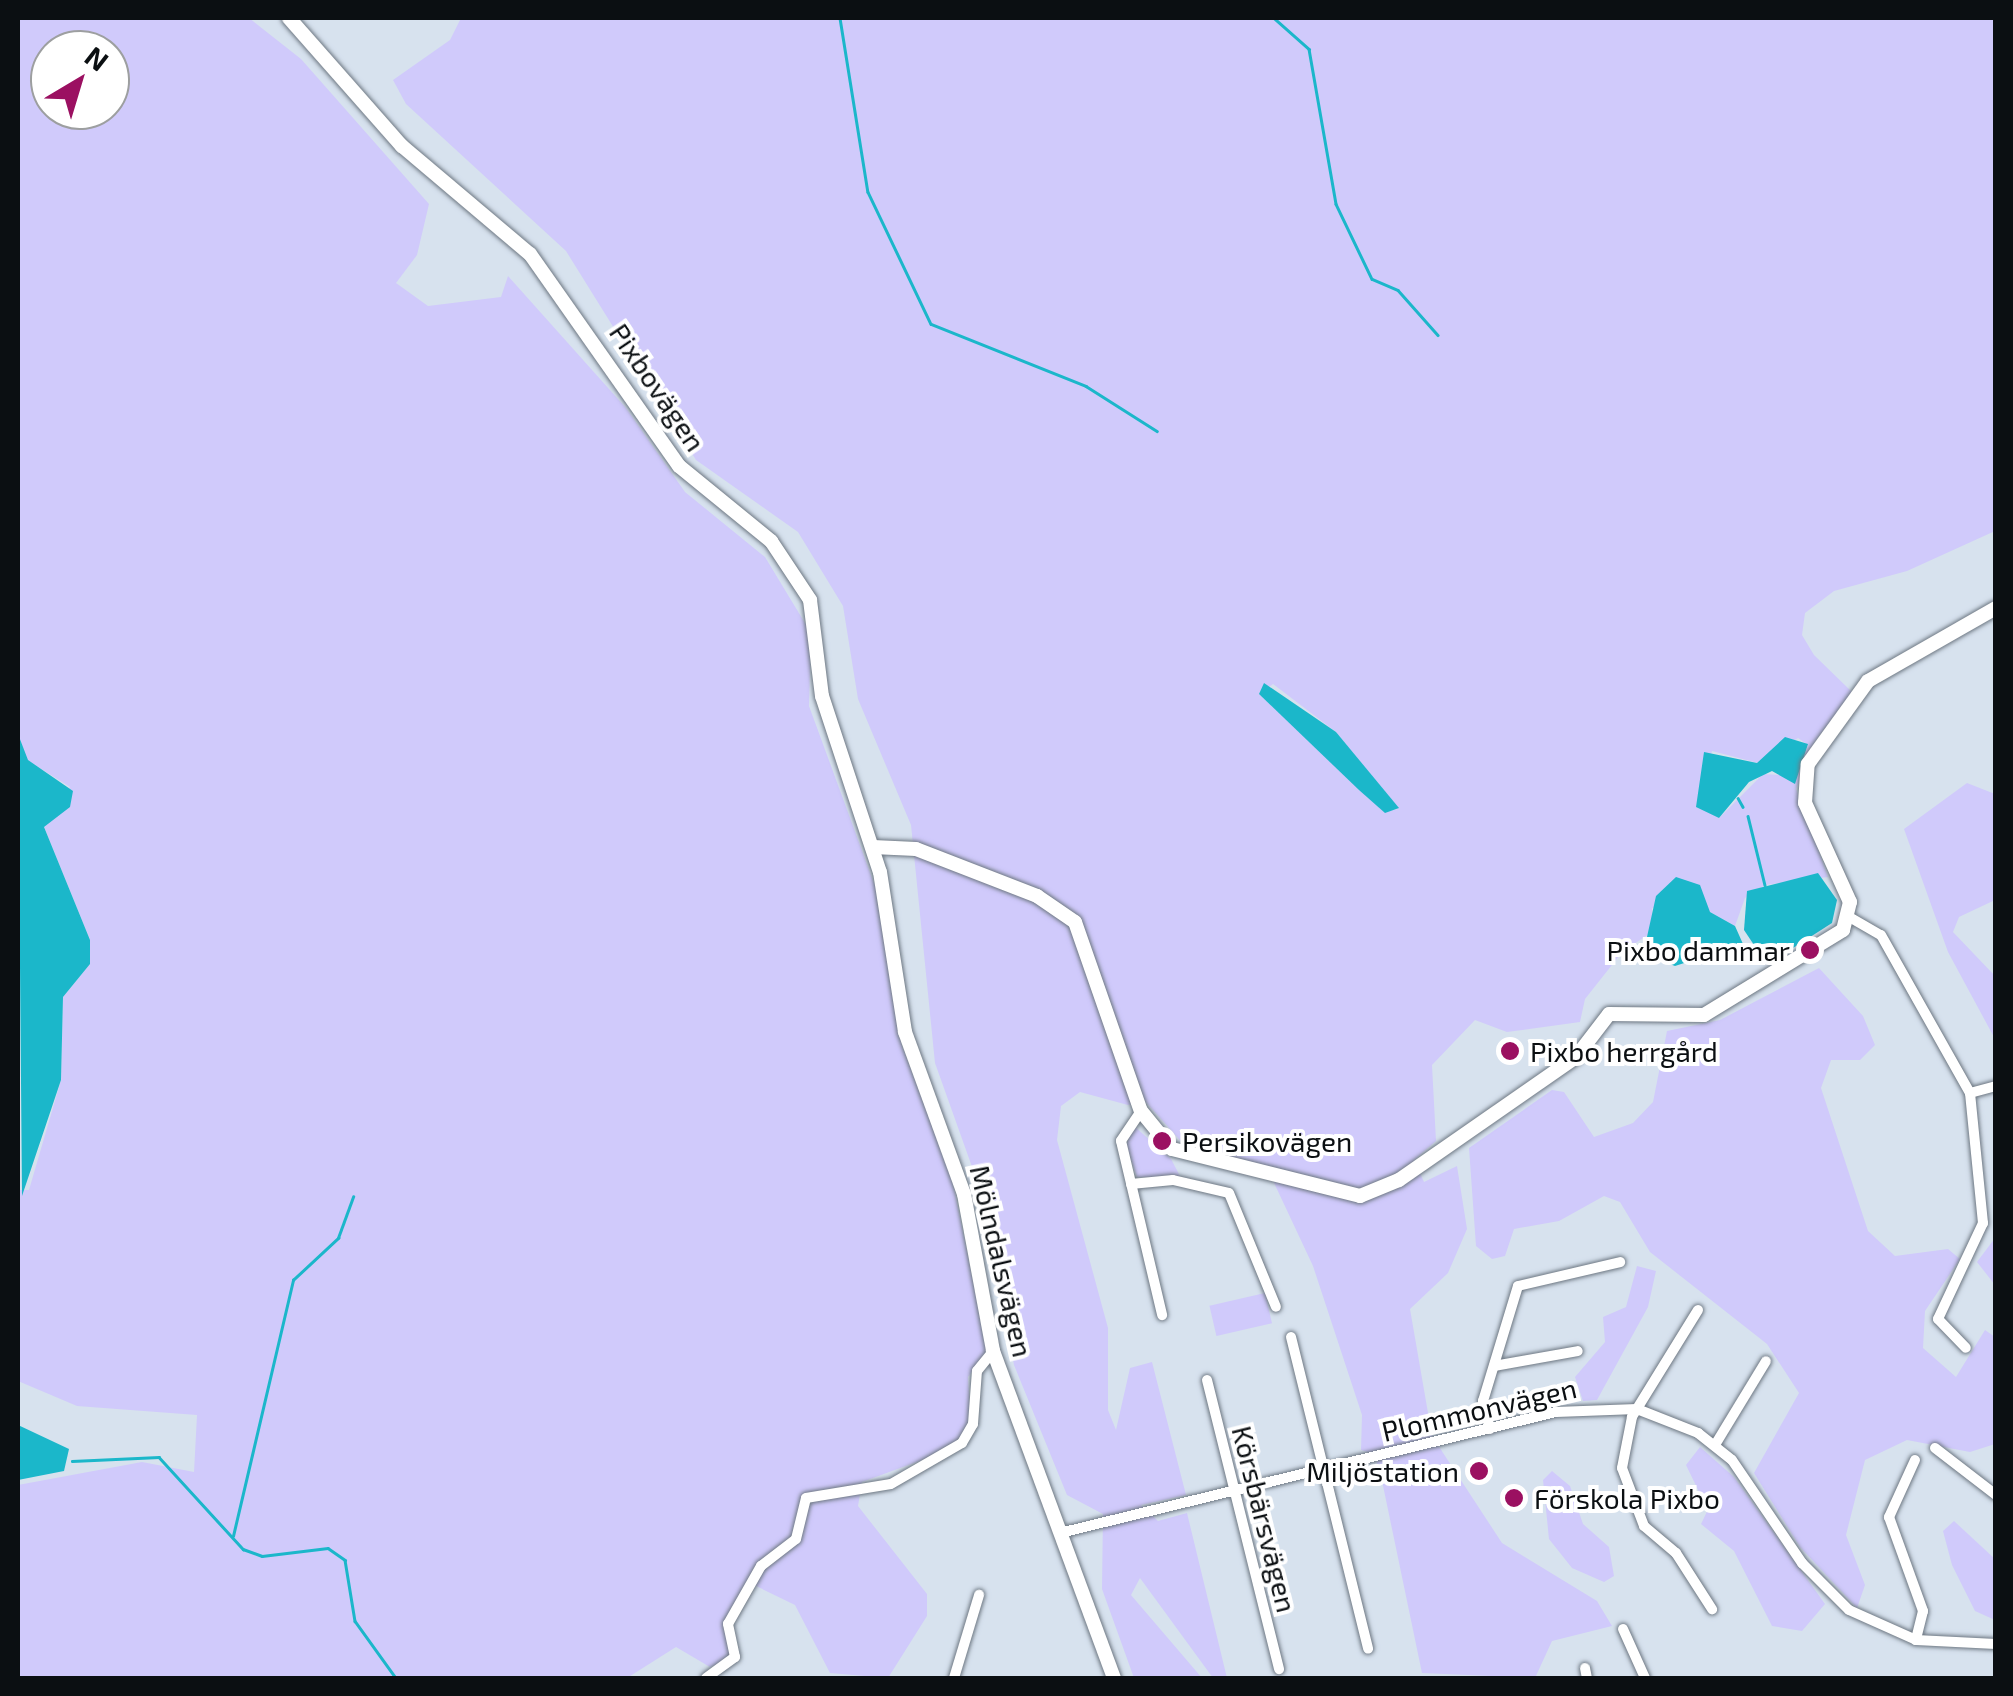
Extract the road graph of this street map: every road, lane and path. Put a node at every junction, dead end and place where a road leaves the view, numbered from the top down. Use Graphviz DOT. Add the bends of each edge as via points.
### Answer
graph roads {
  1 [pos="288,18"];
  2 [pos="1996,608"];
  3 [pos="873,846"];
  4 [pos="1851,918"];
  5 [pos="1996,1086"];
  6 [pos="1970,1092"];
  7 [pos="1141,1111"];
  8 [pos="1131,1184"];
  9 [pos="1620,1262"];
  10 [pos="1276,1306"];
  11 [pos="1698,1310"];
  12 [pos="1162,1315"];
  13 [pos="1291,1337"];
  14 [pos="1966,1348"];
  15 [pos="993,1351"];
  16 [pos="1578,1351"];
  17 [pos="1766,1360"];
  18 [pos="1494,1366"];
  19 [pos="1207,1380"];
  20 [pos="1637,1409"];
  21 [pos="1490,1429"];
  22 [pos="1715,1445"];
  23 [pos="1934,1448"];
  24 [pos="1915,1460"];
  25 [pos="1324,1468"];
  26 [pos="1235,1490"];
  27 [pos="1996,1495"];
  28 [pos="1064,1532"];
  29 [pos="979,1595"];
  30 [pos="1712,1609"];
  31 [pos="1623,1629"];
  32 [pos="1916,1640"];
  33 [pos="1996,1644"];
  34 [pos="1368,1649"];
  35 [pos="1278,1669"];
  36 [pos="706,1678"];
  37 [pos="954,1678"];
  38 [pos="1114,1678"];
  39 [pos="1645,1678"];
  1 -- 3 [label="street, Pixbovägen" via="402,146 530,254 679,466 785,560 815,616 822,696"];
  2 -- 4 [label="street" via="1868,680 1808,764 1805,802"];
  3 -- 7 [label="street" via="916,850 1036,896 1075,922"];
  3 -- 15 [label="street, Mölndalsvägen" via="905,1032 964,1194"];
  4 -- 6 [label="street" via="1881,935"];
  4 -- 7 [label="street" via="1704,1016 1609,1014 1576,1057 1399,1180 1360,1196 1172,1149"];
  5 -- 6 [label="street"];
  6 -- 14 [label="street" via="1984,1223 1938,1319"];
  7 -- 8 [label="street" via="1122,1133"];
  8 -- 10 [label="street" via="1172,1180 1228,1193"];
  8 -- 12 [label="street"];
  9 -- 18 [label="street" via="1518,1286"];
  11 -- 20 [label="street"];
  13 -- 25 [label="street"];
  15 -- 28 [label="street, Mölndalsvägen"];
  15 -- 36 [label="street" via="977,1371 975,1418 962,1443 891,1484 806,1498 796,1540 761,1566 728,1624 735,1656"];
  16 -- 18 [label="street"];
  17 -- 22 [label="street"];
  18 -- 21 [label="street" via="1483,1400"];
  19 -- 26 [label="street, Körsbärsvägen"];
  20 -- 21 [label="street, Plommonvägen" via="1587,1406"];
  20 -- 22 [label="street, Plommonvägen"];
  20 -- 30 [label="street" via="1624,1441 1626,1488 1644,1526 1676,1554"];
  21 -- 25 [label="street, Plommonvägen"];
  22 -- 32 [label="street, Plommonvägen" via="1826,1590 1874,1626"];
  23 -- 27 [label="street"];
  24 -- 32 [label="street" via="1890,1517 1923,1611"];
  25 -- 26 [label="street, Plommonvägen"];
  25 -- 34 [label="street"];
  26 -- 28 [label="street, Plommonvägen"];
  26 -- 35 [label="street, Körsbärsvägen"];
  28 -- 38 [label="street, Mölndalsvägen"];
  29 -- 37 [label="street"];
  31 -- 39 [label="street"];
  32 -- 33 [label="street, Plommonvägen"];
}
